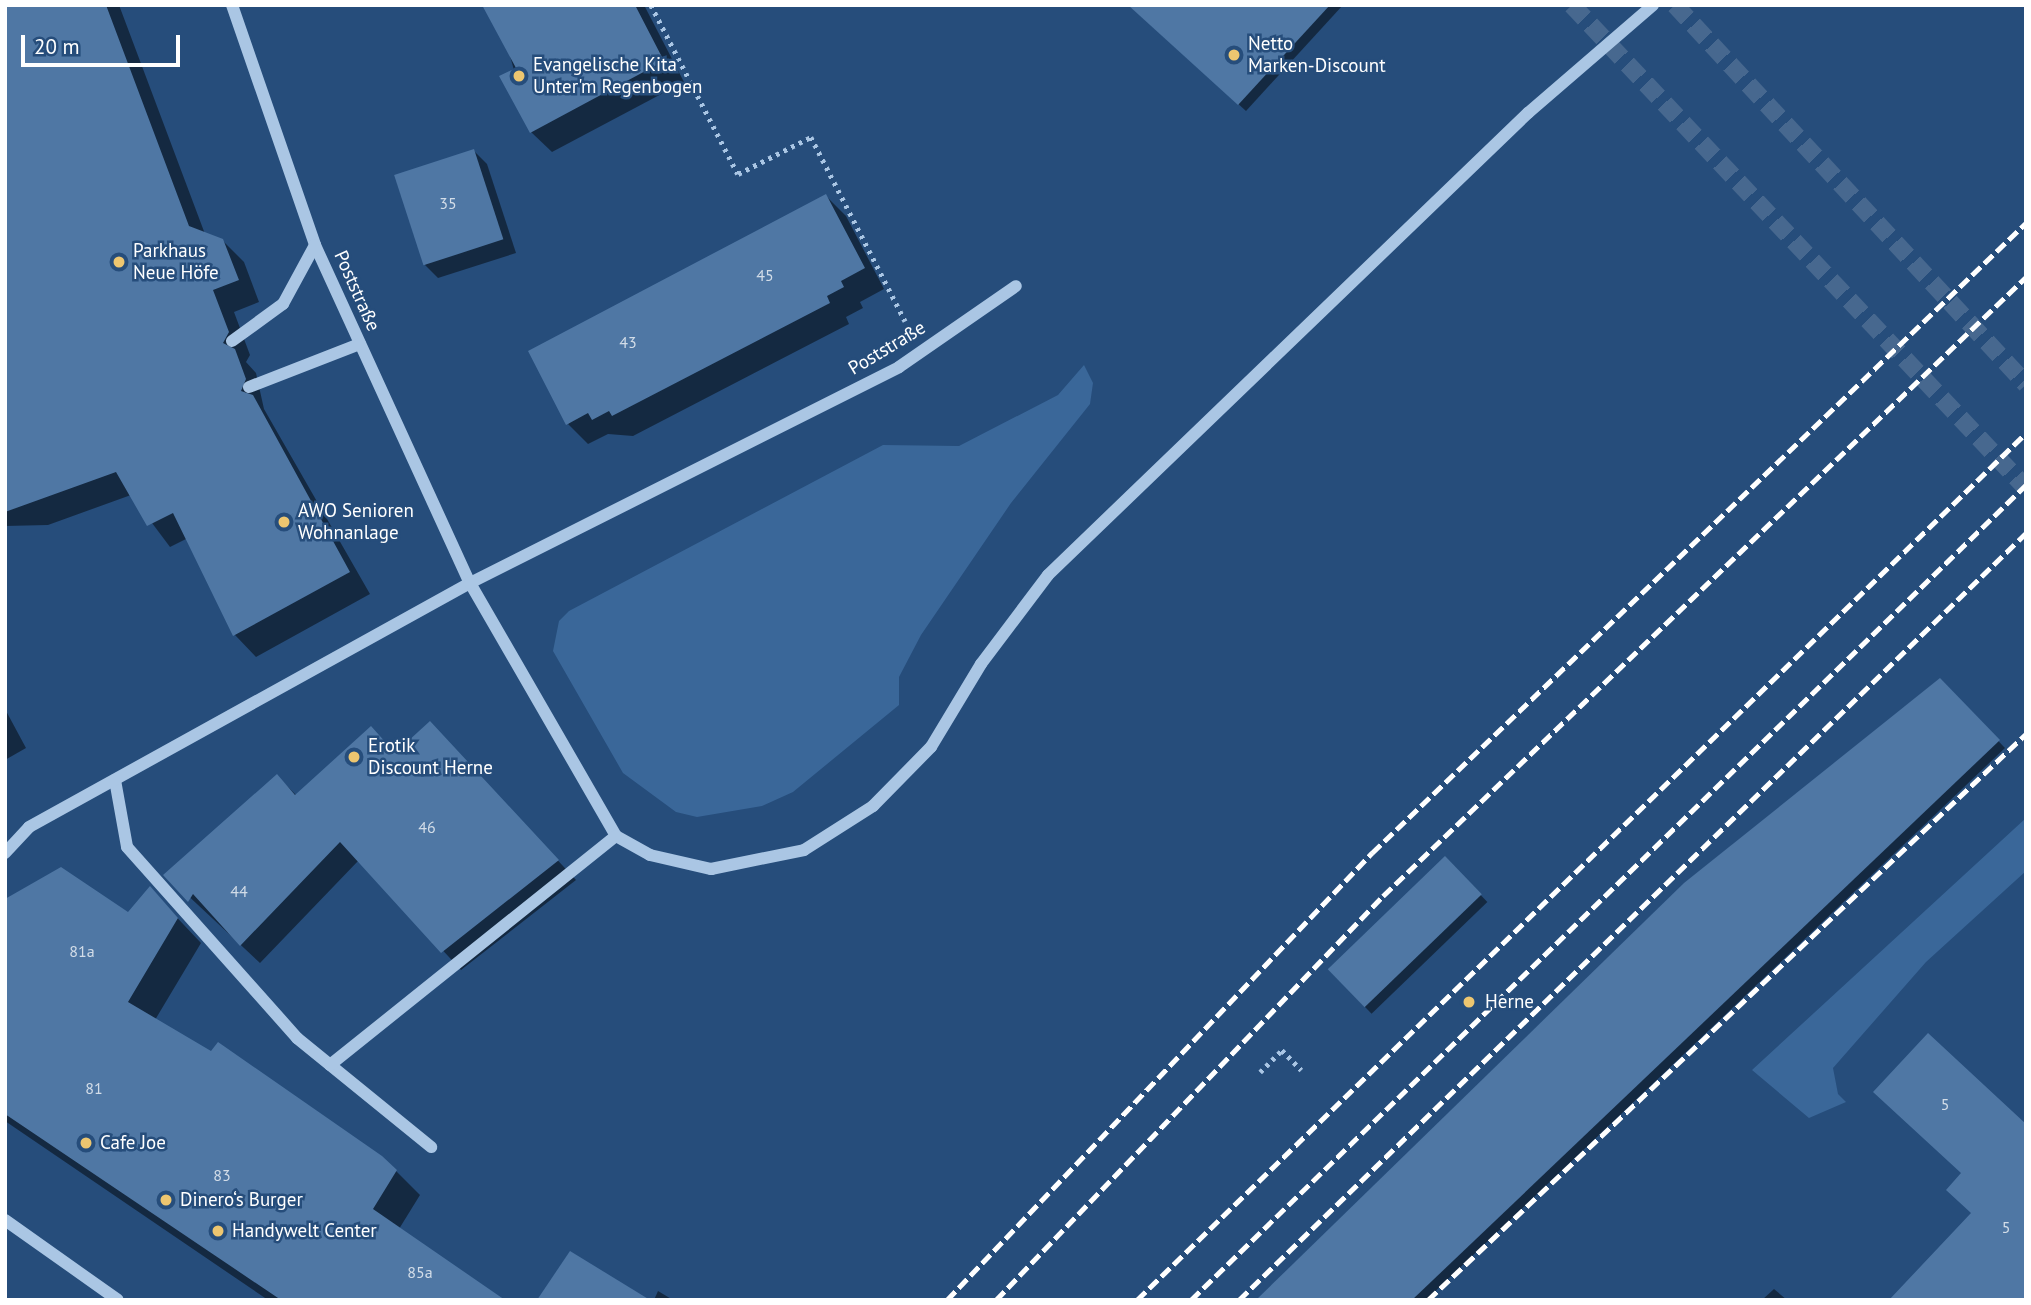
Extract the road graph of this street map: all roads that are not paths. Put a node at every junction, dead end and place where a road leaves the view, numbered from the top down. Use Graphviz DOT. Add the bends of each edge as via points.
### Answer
graph roads {
  1 [pos="232,5"];
  2 [pos="1653,5"];
  3 [pos="315,246"];
  4 [pos="1016,286"];
  5 [pos="232,341"];
  6 [pos="360,344"];
  7 [pos="249,387"];
  8 [pos="470,583"];
  9 [pos="115,780"];
  10 [pos="616,836"];
  11 [pos="5,853"];
  12 [pos="330,1065"];
  13 [pos="430,1147"];
  14 [pos="5,1220"];
  15 [pos="118,1300"];
  1 -- 3 [label="street, Poststraße"];
  2 -- 10 [label="street" via="1528,113 1048,575 981,664 931,747 873,806 804,850 711,869 650,855"];
  3 -- 5 [label="street" via="283,304"];
  3 -- 6 [label="street, Poststraße"];
  4 -- 8 [label="street, Poststraße" via="922,352"];
  6 -- 7 [label="street"];
  6 -- 8 [label="street, Poststraße"];
  8 -- 9 [label="street, Poststraße"];
  8 -- 10 [label="street, Poststraße"];
  9 -- 11 [label="street, Poststraße" via="29,827"];
  9 -- 12 [label="street" via="127,847 297,1038"];
  10 -- 12 [label="street"];
  12 -- 13 [label="street"];
  14 -- 15 [label="street"];
}
